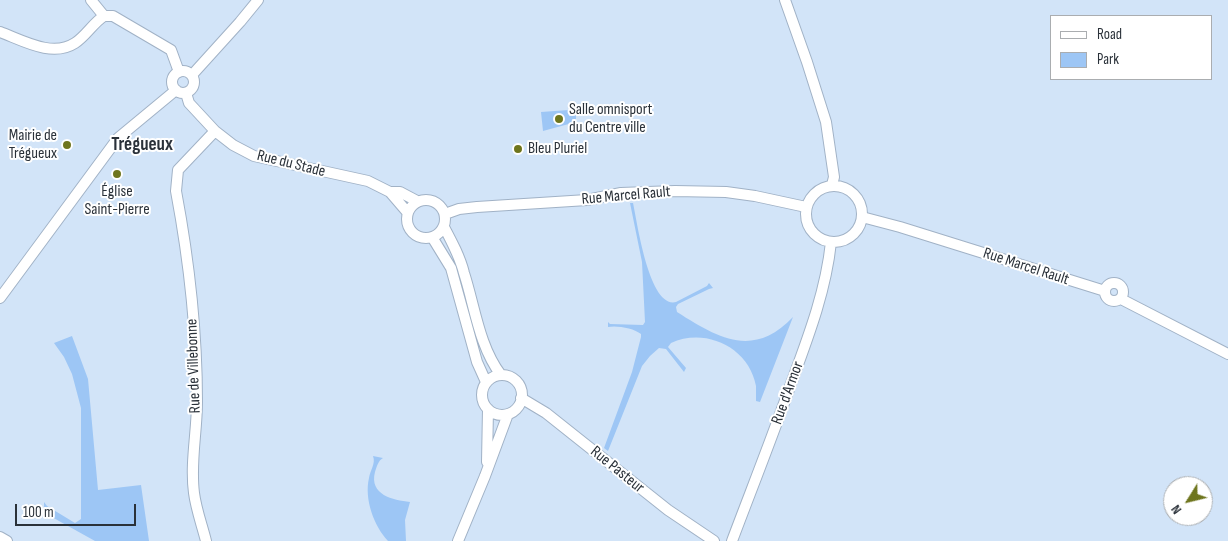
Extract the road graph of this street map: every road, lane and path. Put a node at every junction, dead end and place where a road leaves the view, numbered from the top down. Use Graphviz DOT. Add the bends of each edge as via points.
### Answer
graph roads {
  1 [pos="91,0"];
  2 [pos="258,0"];
  3 [pos="785,0"];
  4 [pos="104,16"];
  5 [pos="0,32"];
  6 [pos="179,72"];
  7 [pos="192,75"];
  8 [pos="181,91"];
  9 [pos="215,131"];
  10 [pos="832,185"];
  11 [pos="390,192"];
  12 [pos="417,201"];
  13 [pos="806,208"];
  14 [pos="408,213"];
  15 [pos="445,214"];
  16 [pos="862,217"];
  17 [pos="444,227"];
  18 [pos="432,238"];
  19 [pos="831,242"];
  20 [pos="0,298"];
  21 [pos="1228,354"];
  22 [pos="501,375"];
  23 [pos="486,382"];
  24 [pos="521,398"];
  25 [pos="488,409"];
  26 [pos="508,414"];
  27 [pos="487,470"];
  28 [pos="0,537"];
  29 [pos="7,541"];
  30 [pos="206,541"];
  31 [pos="458,541"];
  32 [pos="714,541"];
  33 [pos="732,541"];
  1 -- 4 [label="street"];
  2 -- 7 [label="street"];
  3 -- 10 [label="street" via="826,122 834,177"];
  4 -- 5 [label="street" via="75,43 60,48 40,47"];
  4 -- 6 [label="street" via="113,16 171,50"];
  6 -- 7 [label="street"];
  6 -- 8 [label="street" via="173,79 173,86"];
  7 -- 8 [label="street" via="194,86 189,91"];
  8 -- 9 [label="street, Rue du Stade"];
  8 -- 20 [label="street" via="118,138"];
  9 -- 11 [label="street, Rue du Stade" via="232,145 254,156 368,181"];
  9 -- 30 [label="street, Rue de Villebonne" via="180,167 176,180 192,305 197,402 194,493"];
  10 -- 13 [label="street" via="815,192"];
  10 -- 16 [label="street" via="855,194"];
  11 -- 12 [label="street" via="400,192"];
  11 -- 14 [label="street"];
  12 -- 14 [label="street"];
  12 -- 15 [label="street" via="433,200"];
  13 -- 15 [label="street, Rue Marcel Rault" via="726,192 675,191 477,207"];
  13 -- 19 [label="street" via="808,226 822,240"];
  14 -- 18 [label="street" via="408,224 414,234"];
  15 -- 17 [label="street"];
  16 -- 19 [label="street" via="860,226 848,238"];
  16 -- 21 [label="street, Rue Marcel Rault" via="1105,291 1110,301 1121,299"];
  17 -- 18 [label="street"];
  17 -- 22 [label="street" via="464,271 486,351"];
  18 -- 23 [label="street" via="452,268 477,362"];
  19 -- 33 [label="street, Rue d'Armor" via="823,291 807,340"];
  22 -- 23 [label="street"];
  22 -- 24 [label="street" via="516,382"];
  23 -- 25 [label="street" via="482,399"];
  24 -- 26 [label="street"];
  24 -- 32 [label="street, Rue Pasteur" via="546,413 668,510"];
  25 -- 26 [label="street" via="497,414"];
  25 -- 27 [label="street"];
  26 -- 27 [label="street"];
  27 -- 31 [label="street"];
  28 -- 29 [label="street"];
}
